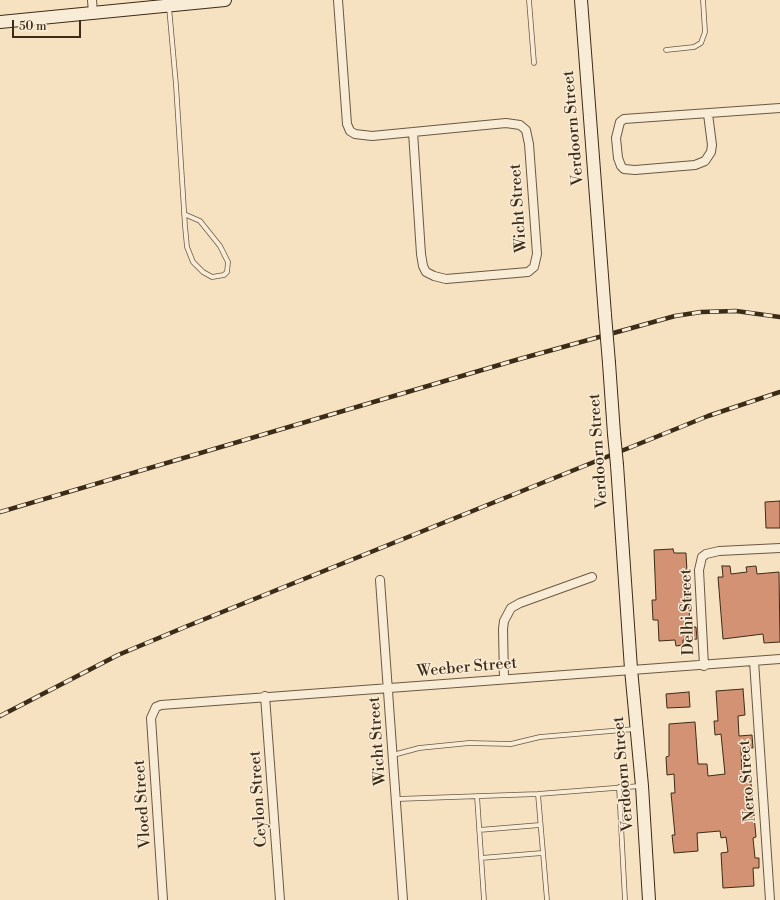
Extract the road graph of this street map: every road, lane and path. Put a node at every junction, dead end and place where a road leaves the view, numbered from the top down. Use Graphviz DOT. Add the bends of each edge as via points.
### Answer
graph roads {
  1 [pos="92,0"];
  2 [pos="218,0"];
  3 [pos="338,0"];
  4 [pos="529,0"];
  5 [pos="581,0"];
  6 [pos="703,0"];
  7 [pos="168,6"];
  8 [pos="93,13"];
  9 [pos="0,22"];
  10 [pos="666,50"];
  11 [pos="534,63"];
  12 [pos="780,108"];
  13 [pos="708,114"];
  14 [pos="413,132"];
  15 [pos="184,214"];
  16 [pos="780,548"];
  17 [pos="592,577"];
  18 [pos="380,580"];
  19 [pos="780,659"];
  20 [pos="754,661"];
  21 [pos="704,666"];
  22 [pos="632,669"];
  23 [pos="504,679"];
  24 [pos="388,689"];
  25 [pos="265,696"];
  26 [pos="156,707"];
  27 [pos="637,729"];
  28 [pos="394,755"];
  29 [pos="642,786"];
  30 [pos="619,787"];
  31 [pos="538,794"];
  32 [pos="477,796"];
  33 [pos="397,799"];
  34 [pos="540,825"];
  35 [pos="479,830"];
  36 [pos="542,853"];
  37 [pos="481,858"];
  38 [pos="780,899"];
  39 [pos="163,900"];
  40 [pos="280,900"];
  41 [pos="403,900"];
  42 [pos="484,900"];
  43 [pos="546,900"];
  44 [pos="625,900"];
  45 [pos="649,900"];
  46 [pos="770,900"];
  1 -- 8 [label="street"];
  2 -- 7 [label="street"];
  3 -- 14 [label="street, Wicht Street" via="348,128 361,136"];
  4 -- 11 [label="lane"];
  5 -- 22 [label="street, Verdoorn Street, bridge"];
  6 -- 10 [label="lane" via="704,32 701,43 694,47"];
  7 -- 8 [label="street"];
  7 -- 15 [label="lane"];
  8 -- 9 [label="street"];
  12 -- 13 [label="street"];
  13 -- 13 [label="street" via="672,114 624,119 620,122 616,138 621,166 624,169 635,170 695,165 705,161 712,145"];
  14 -- 14 [label="street, Wicht Street" via="506,123 520,125 526,130 537,254 534,267 528,272 446,279 426,272 421,254"];
  15 -- 15 [label="lane" via="200,221 218,242 228,262 224,275 212,276 195,266 186,242"];
  16 -- 21 [label="street, Delhi Street" via="719,551 702,557 699,570"];
  17 -- 23 [label="street" via="511,608 504,620 503,629"];
  18 -- 24 [label="street, Wicht Street"];
  19 -- 20 [label="street, Weeber Street"];
  20 -- 21 [label="street, Weeber Street"];
  20 -- 46 [label="street, Nero Street"];
  21 -- 22 [label="street, Weeber Street"];
  22 -- 23 [label="street, Weeber Street"];
  22 -- 27 [label="street, Verdoorn Street"];
  23 -- 24 [label="street, Weeber Street"];
  24 -- 25 [label="street, Weeber Street"];
  24 -- 28 [label="street, Wicht Street"];
  25 -- 26 [label="street, Weeber Street"];
  25 -- 40 [label="street, Ceylon Street"];
  26 -- 39 [label="street, Vloed Street" via="151,718"];
  27 -- 28 [label="lane" via="540,737 511,744 469,743 419,748"];
  27 -- 29 [label="street, Verdoorn Street"];
  28 -- 33 [label="street, Wicht Street"];
  29 -- 30 [label="lane"];
  29 -- 45 [label="street, Verdoorn Street"];
  30 -- 31 [label="lane"];
  30 -- 44 [label="lane"];
  31 -- 32 [label="lane"];
  31 -- 34 [label="lane"];
  32 -- 33 [label="lane"];
  32 -- 35 [label="lane"];
  33 -- 41 [label="street, Wicht Street"];
  34 -- 35 [label="lane"];
  34 -- 36 [label="lane"];
  35 -- 37 [label="lane"];
  36 -- 37 [label="lane"];
  36 -- 43 [label="lane"];
  37 -- 42 [label="lane"];
  38 -- 46 [label="street"];
}
